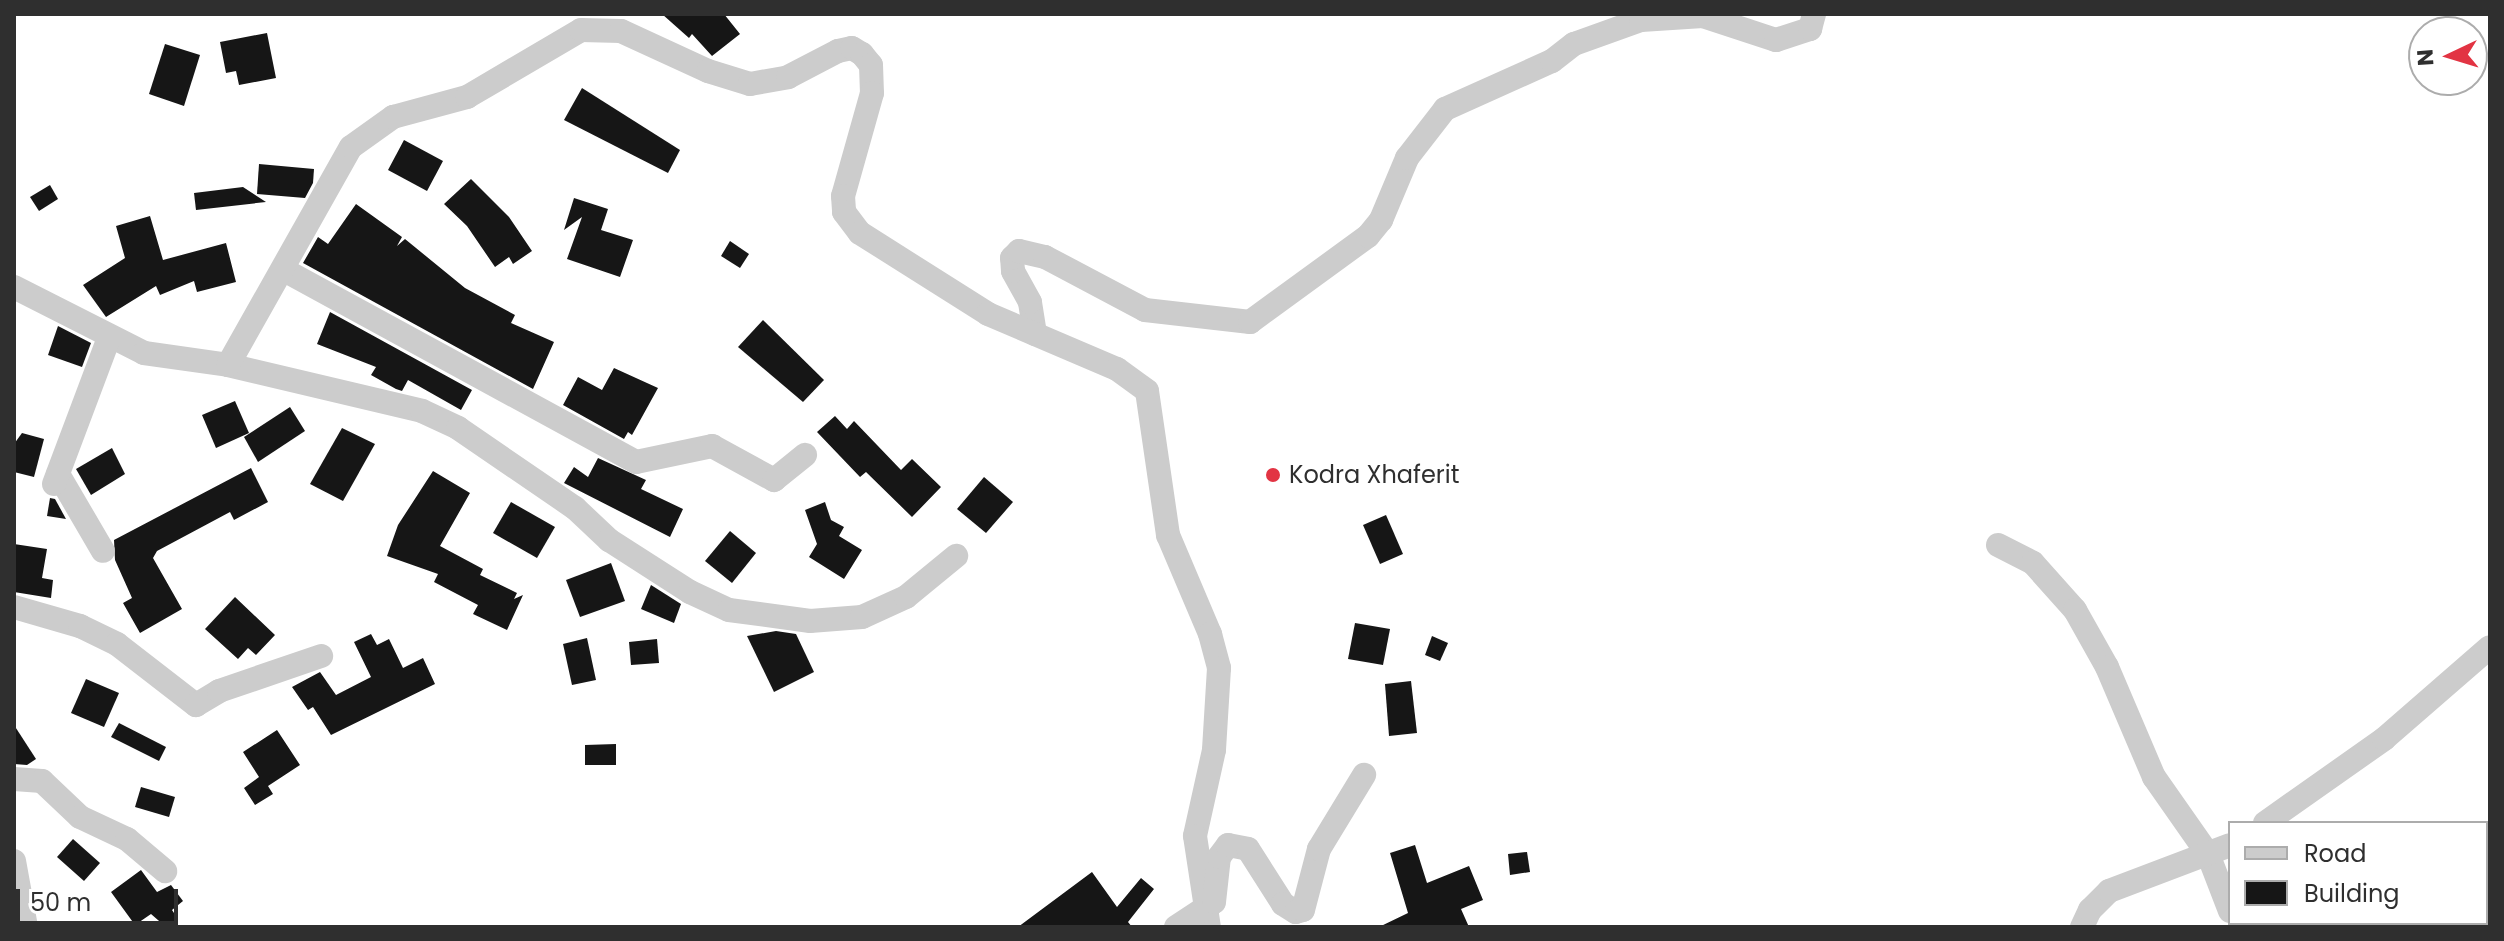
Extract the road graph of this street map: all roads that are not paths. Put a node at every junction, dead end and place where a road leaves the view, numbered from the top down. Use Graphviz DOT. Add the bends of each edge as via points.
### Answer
graph roads {
  1 [pos="1814,14"];
  2 [pos="284,270"];
  3 [pos="14,287"];
  4 [pos="1035,334"];
  5 [pos="109,338"];
  6 [pos="228,365"];
  7 [pos="805,455"];
  8 [pos="1998,545"];
  9 [pos="103,551"];
  10 [pos="956,556"];
  11 [pos="14,607"];
  12 [pos="2490,647"];
  13 [pos="321,656"];
  14 [pos="1364,775"];
  15 [pos="14,779"];
  16 [pos="2268,821"];
  17 [pos="2219,850"];
  18 [pos="14,861"];
  19 [pos="165,871"];
  20 [pos="2228,900"];
  21 [pos="1206,917"];
  22 [pos="26,927"];
  23 [pos="1176,927"];
  24 [pos="2082,927"];
  1 -- 4 [label="street" via="1810,29 1776,40 1703,16 1641,20 1574,44 1552,61 1445,109 1407,158 1381,220 1368,236 1250,322 1145,310 1045,257 1019,251 1012,258 1013,271 1030,302"];
  2 -- 4 [label="street" via="351,147 372,130 422,107 467,97 581,30 621,31 750,84 788,77 852,48 871,65 872,93 848,171 844,212 873,243 988,314"];
  2 -- 6 [label="street"];
  2 -- 7 [label="street" via="636,462 712,446 774,480"];
  3 -- 5 [label="street"];
  4 -- 21 [label="street" via="1117,369 1147,391 1153,406 1168,535 1219,668 1214,750 1195,836"];
  5 -- 6 [label="street" via="144,353"];
  5 -- 9 [label="street" via="56,479"];
  6 -- 10 [label="street" via="422,411 458,428 575,508 609,540 690,592 729,610 810,621 862,617 906,597"];
  8 -- 17 [label="street" via="2033,563 2075,610 2107,667 2154,777"];
  11 -- 13 [label="street" via="80,626 117,644 196,705 219,691"];
  12 -- 16 [label="street" via="2384,739"];
  14 -- 21 [label="street" via="1319,849 1303,910 1283,904 1248,849 1228,845 1219,857 1214,902"];
  15 -- 19 [label="street" via="42,781 80,817 127,839"];
  17 -- 20 [label="street"];
  17 -- 24 [label="street" via="2109,891"];
  18 -- 22 [label="street"];
  21 -- 23 [label="street"];
}
